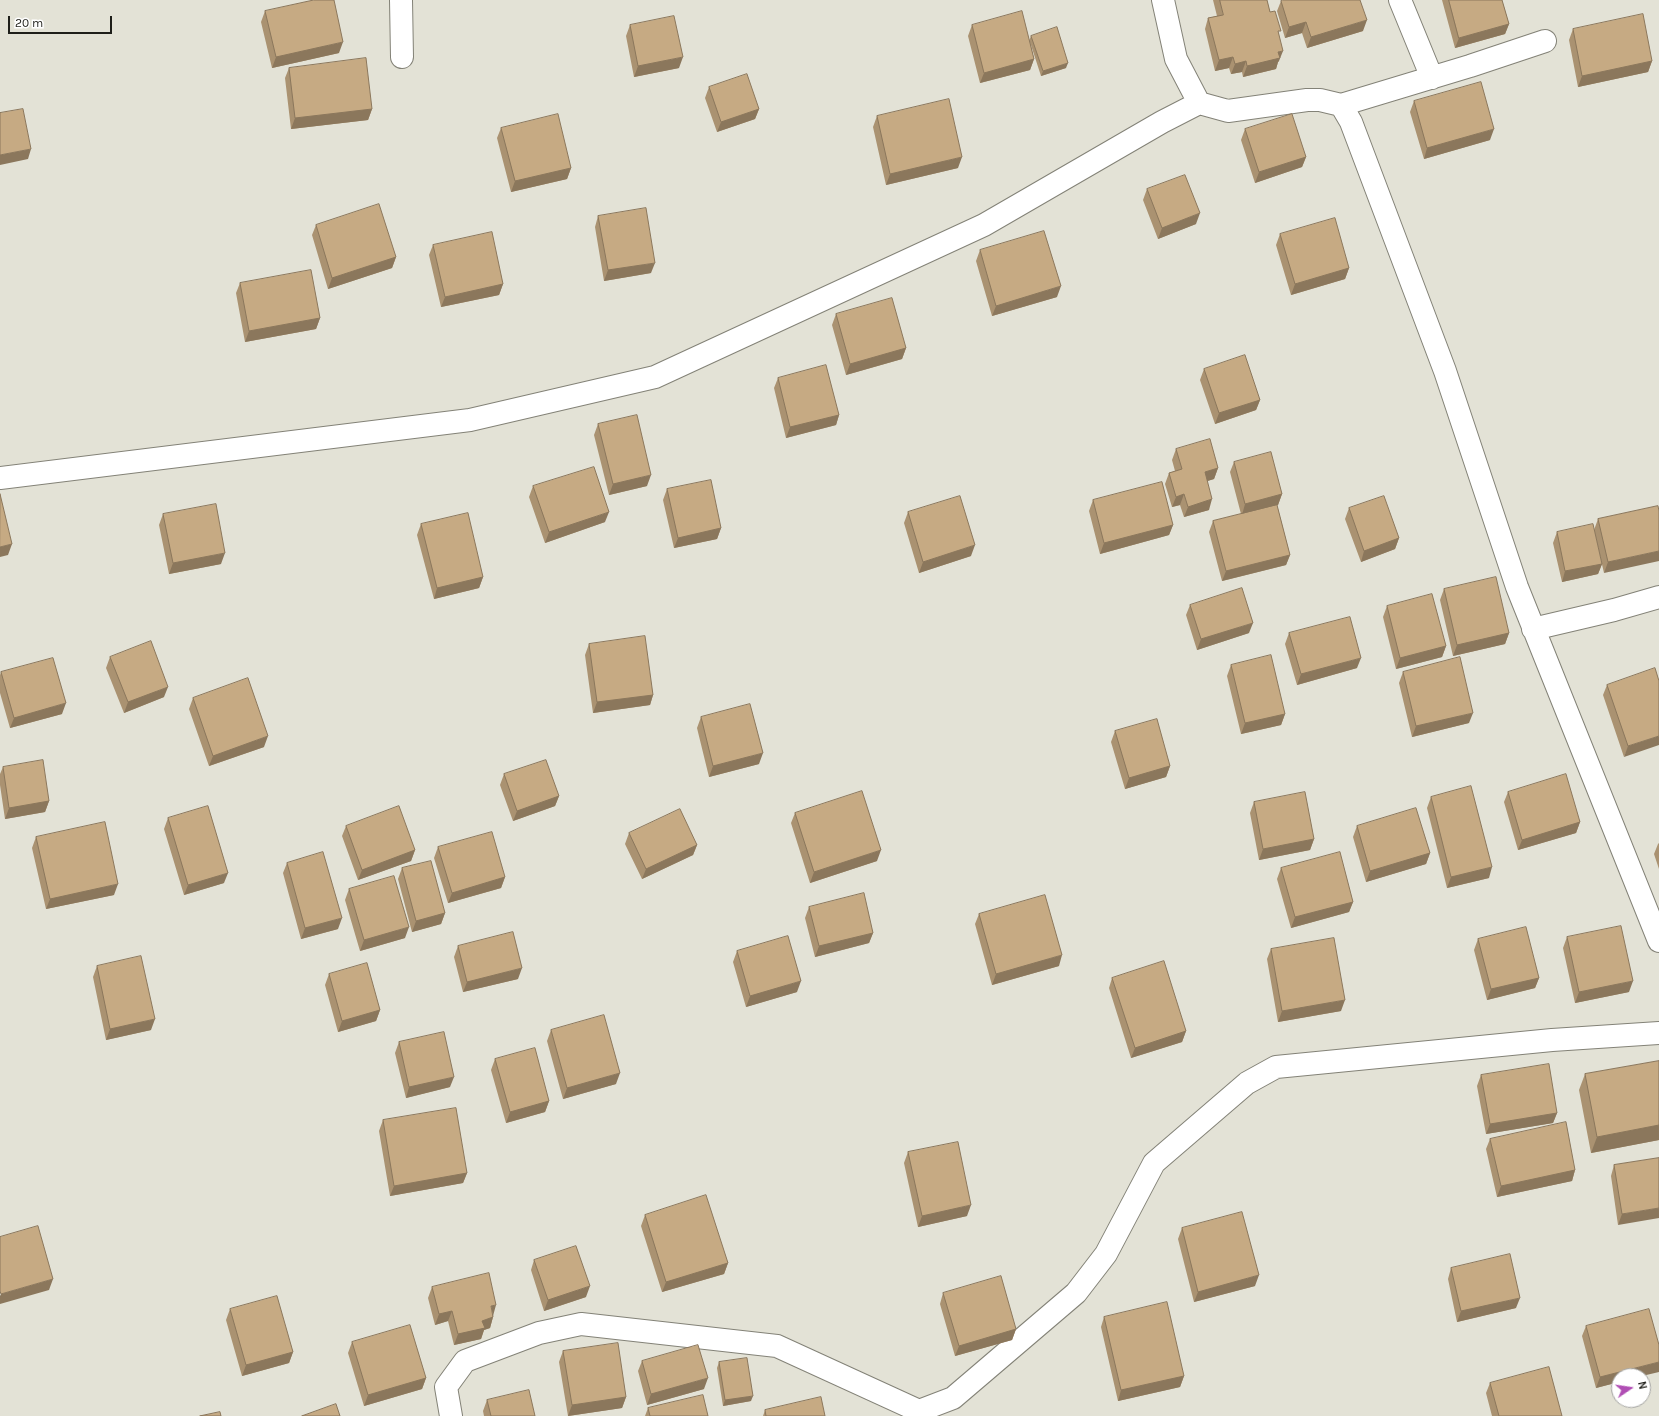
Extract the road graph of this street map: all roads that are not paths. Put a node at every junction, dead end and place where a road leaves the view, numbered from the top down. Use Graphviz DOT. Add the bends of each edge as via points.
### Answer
graph roads {
  1 [pos="401,0"];
  2 [pos="1163,0"];
  3 [pos="1400,0"];
  4 [pos="1545,41"];
  5 [pos="402,57"];
  6 [pos="1432,78"];
  7 [pos="1199,103"];
  8 [pos="1341,105"];
  9 [pos="0,478"];
  10 [pos="1659,597"];
  11 [pos="1533,629"];
  12 [pos="1659,941"];
  13 [pos="1659,1033"];
  14 [pos="451,1416"];
  1 -- 5 [label="street"];
  2 -- 7 [label="street" via="1176,58"];
  3 -- 6 [label="street"];
  4 -- 6 [label="street"];
  6 -- 8 [label="street"];
  7 -- 8 [label="street" via="1228,111 1307,100"];
  7 -- 9 [label="street" via="984,224 655,377 470,420"];
  8 -- 11 [label="street" via="1351,122 1445,371"];
  10 -- 11 [label="street"];
  11 -- 12 [label="street"];
  13 -- 14 [label="street" via="1544,1041 1276,1067 1247,1083 1154,1163 1106,1254 1076,1293 953,1398 919,1411 777,1346 581,1324 539,1333 465,1361 446,1386"];
}
